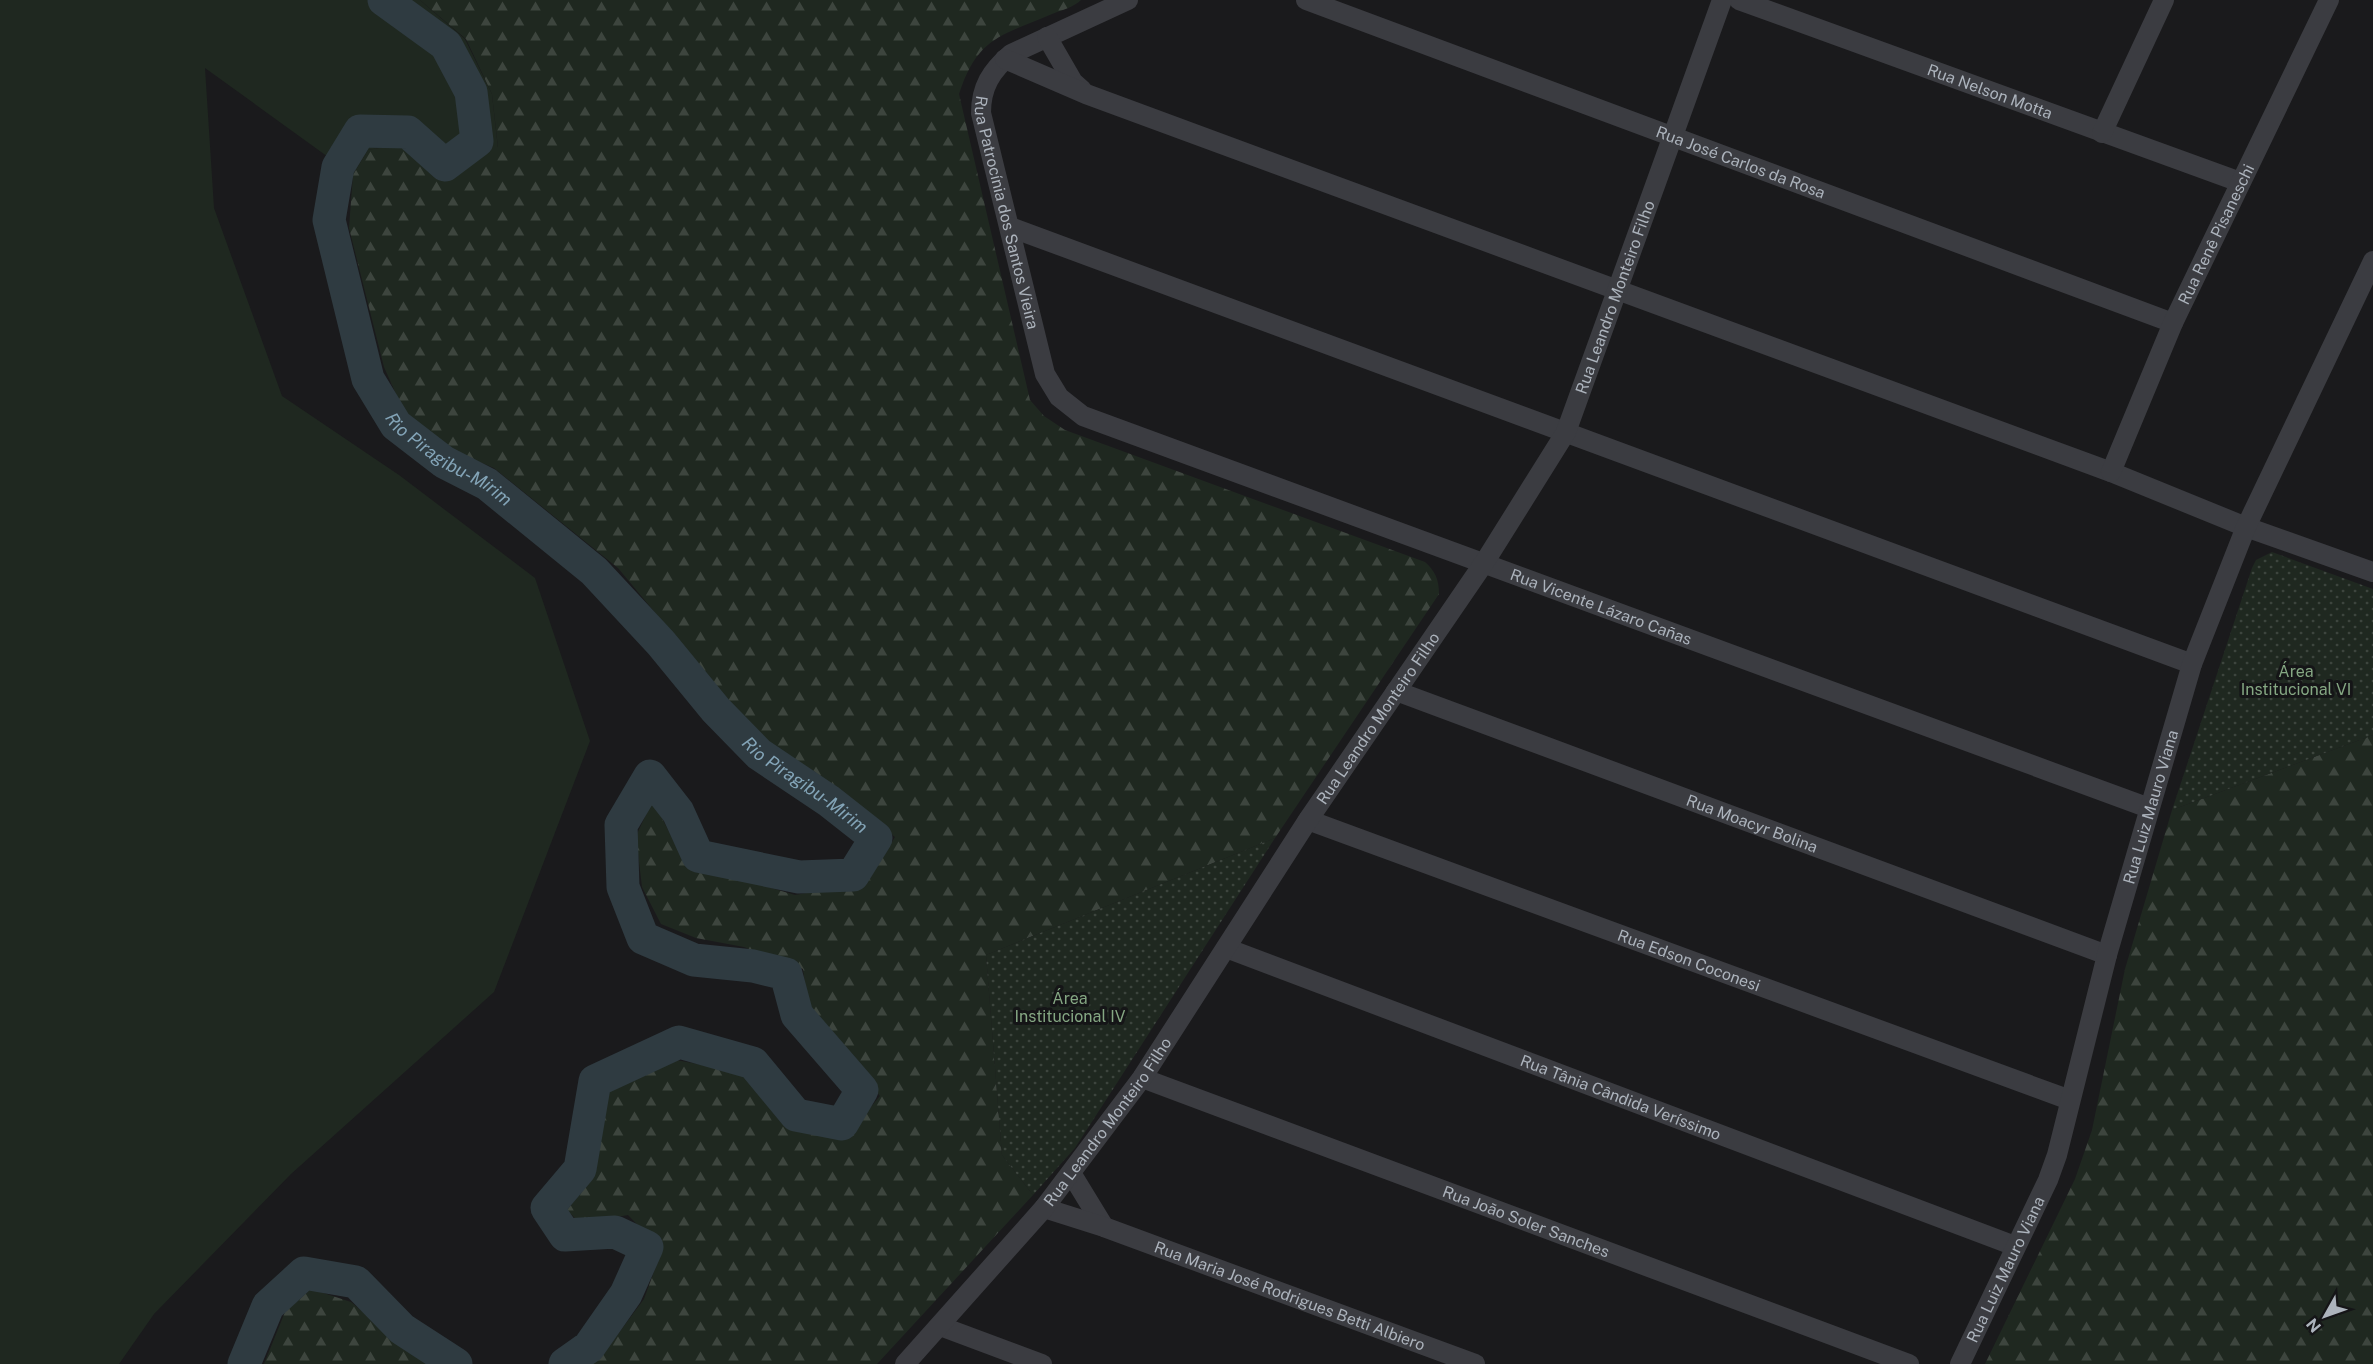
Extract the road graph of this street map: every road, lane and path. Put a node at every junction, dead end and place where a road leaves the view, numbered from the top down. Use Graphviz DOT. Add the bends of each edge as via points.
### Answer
graph roads {
  1 [pos="1306,0"];
  2 [pos="1722,0"];
  3 [pos="1739,0"];
  4 [pos="2164,0"];
  5 [pos="2329,0"];
  6 [pos="1122,1"];
  7 [pos="1047,37"];
  8 [pos="1005,59"];
  9 [pos="1086,94"];
  10 [pos="2102,133"];
  11 [pos="1673,136"];
  12 [pos="2240,182"];
  13 [pos="1010,227"];
  14 [pos="2373,261"];
  15 [pos="1619,290"];
  16 [pos="2173,323"];
  17 [pos="1059,398"];
  18 [pos="1566,432"];
  19 [pos="2111,472"];
  20 [pos="2246,527"];
  21 [pos="1484,563"];
  22 [pos="2373,572"];
  23 [pos="2192,664"];
  24 [pos="1396,692"];
  25 [pos="2148,808"];
  26 [pos="1308,820"];
  27 [pos="1226,948"];
  28 [pos="2107,955"];
  29 [pos="1142,1078"];
  30 [pos="2070,1100"];
  31 [pos="1071,1173"];
  32 [pos="1044,1208"];
  33 [pos="1104,1227"];
  34 [pos="2015,1246"];
  35 [pos="940,1326"];
  36 [pos="905,1364"];
  37 [pos="1042,1364"];
  38 [pos="1476,1364"];
  39 [pos="1908,1364"];
  40 [pos="1960,1364"];
  1 -- 11 [label="street, Rua José Carlos da Rosa"];
  2 -- 11 [label="street, Rua Leandro Monteiro Filho"];
  3 -- 10 [label="street, Rua Nelson Motta"];
  4 -- 10 [label="street"];
  5 -- 12 [label="street, Rua Renê Pisaneschi"];
  6 -- 7 [label="street, Rua Patrocínia dos Santos Vieira"];
  7 -- 8 [label="street, Rua Patrocínia dos Santos Vieira"];
  7 -- 9 [label="street" via="1074,82"];
  8 -- 9 [label="street"];
  8 -- 13 [label="street, Rua Patrocínia dos Santos Vieira" via="987,80 981,96 981,113"];
  9 -- 15 [label="street"];
  10 -- 12 [label="street, Rua Nelson Motta"];
  11 -- 15 [label="street, Rua Leandro Monteiro Filho"];
  11 -- 16 [label="street, Rua José Carlos da Rosa"];
  12 -- 16 [label="street, Rua Renê Pisaneschi"];
  13 -- 17 [label="street, Rua Patrocínia dos Santos Vieira" via="1045,374"];
  13 -- 18 [label="street"];
  14 -- 20 [label="street, Rua Luiz Mauro Viana"];
  15 -- 18 [label="street, Rua Leandro Monteiro Filho"];
  15 -- 19 [label="street"];
  16 -- 19 [label="street, Rua Renê Pisaneschi"];
  17 -- 21 [label="street, Rua Vicente Lázaro Cañas" via="1083,416"];
  18 -- 21 [label="street, Rua Leandro Monteiro Filho"];
  18 -- 23 [label="street"];
  19 -- 20 [label="street"];
  20 -- 22 [label="street"];
  20 -- 23 [label="street, Rua Luiz Mauro Viana"];
  21 -- 24 [label="street, Rua Leandro Monteiro Filho"];
  21 -- 25 [label="street, Rua Vicente Lázaro Cañas"];
  23 -- 25 [label="street, Rua Luiz Mauro Viana"];
  24 -- 26 [label="street, Rua Leandro Monteiro Filho"];
  24 -- 28 [label="street, Rua Moacyr Bolina"];
  25 -- 28 [label="street, Rua Luiz Mauro Viana"];
  26 -- 27 [label="street, Rua Leandro Monteiro Filho"];
  26 -- 30 [label="street, Rua Edson Coconesi"];
  27 -- 29 [label="street, Rua Leandro Monteiro Filho"];
  27 -- 34 [label="street, Rua Tânia Cândida Veríssimo"];
  28 -- 30 [label="street, Rua Luiz Mauro Viana"];
  29 -- 31 [label="street, Rua Leandro Monteiro Filho"];
  29 -- 39 [label="street, Rua João Soler Sanches"];
  30 -- 34 [label="street, Rua Luiz Mauro Viana" via="2048,1180"];
  31 -- 32 [label="street, Rua Leandro Monteiro Filho"];
  31 -- 33 [label="street"];
  32 -- 33 [label="street, Rua Maria José Rodrigues Betti Albiero"];
  32 -- 35 [label="street, Rua Leandro Monteiro Filho"];
  33 -- 38 [label="street, Rua Maria José Rodrigues Betti Albiero"];
  34 -- 40 [label="street, Rua Luiz Mauro Viana"];
  35 -- 36 [label="street, Rua Leandro Monteiro Filho"];
  35 -- 37 [label="street"];
}
